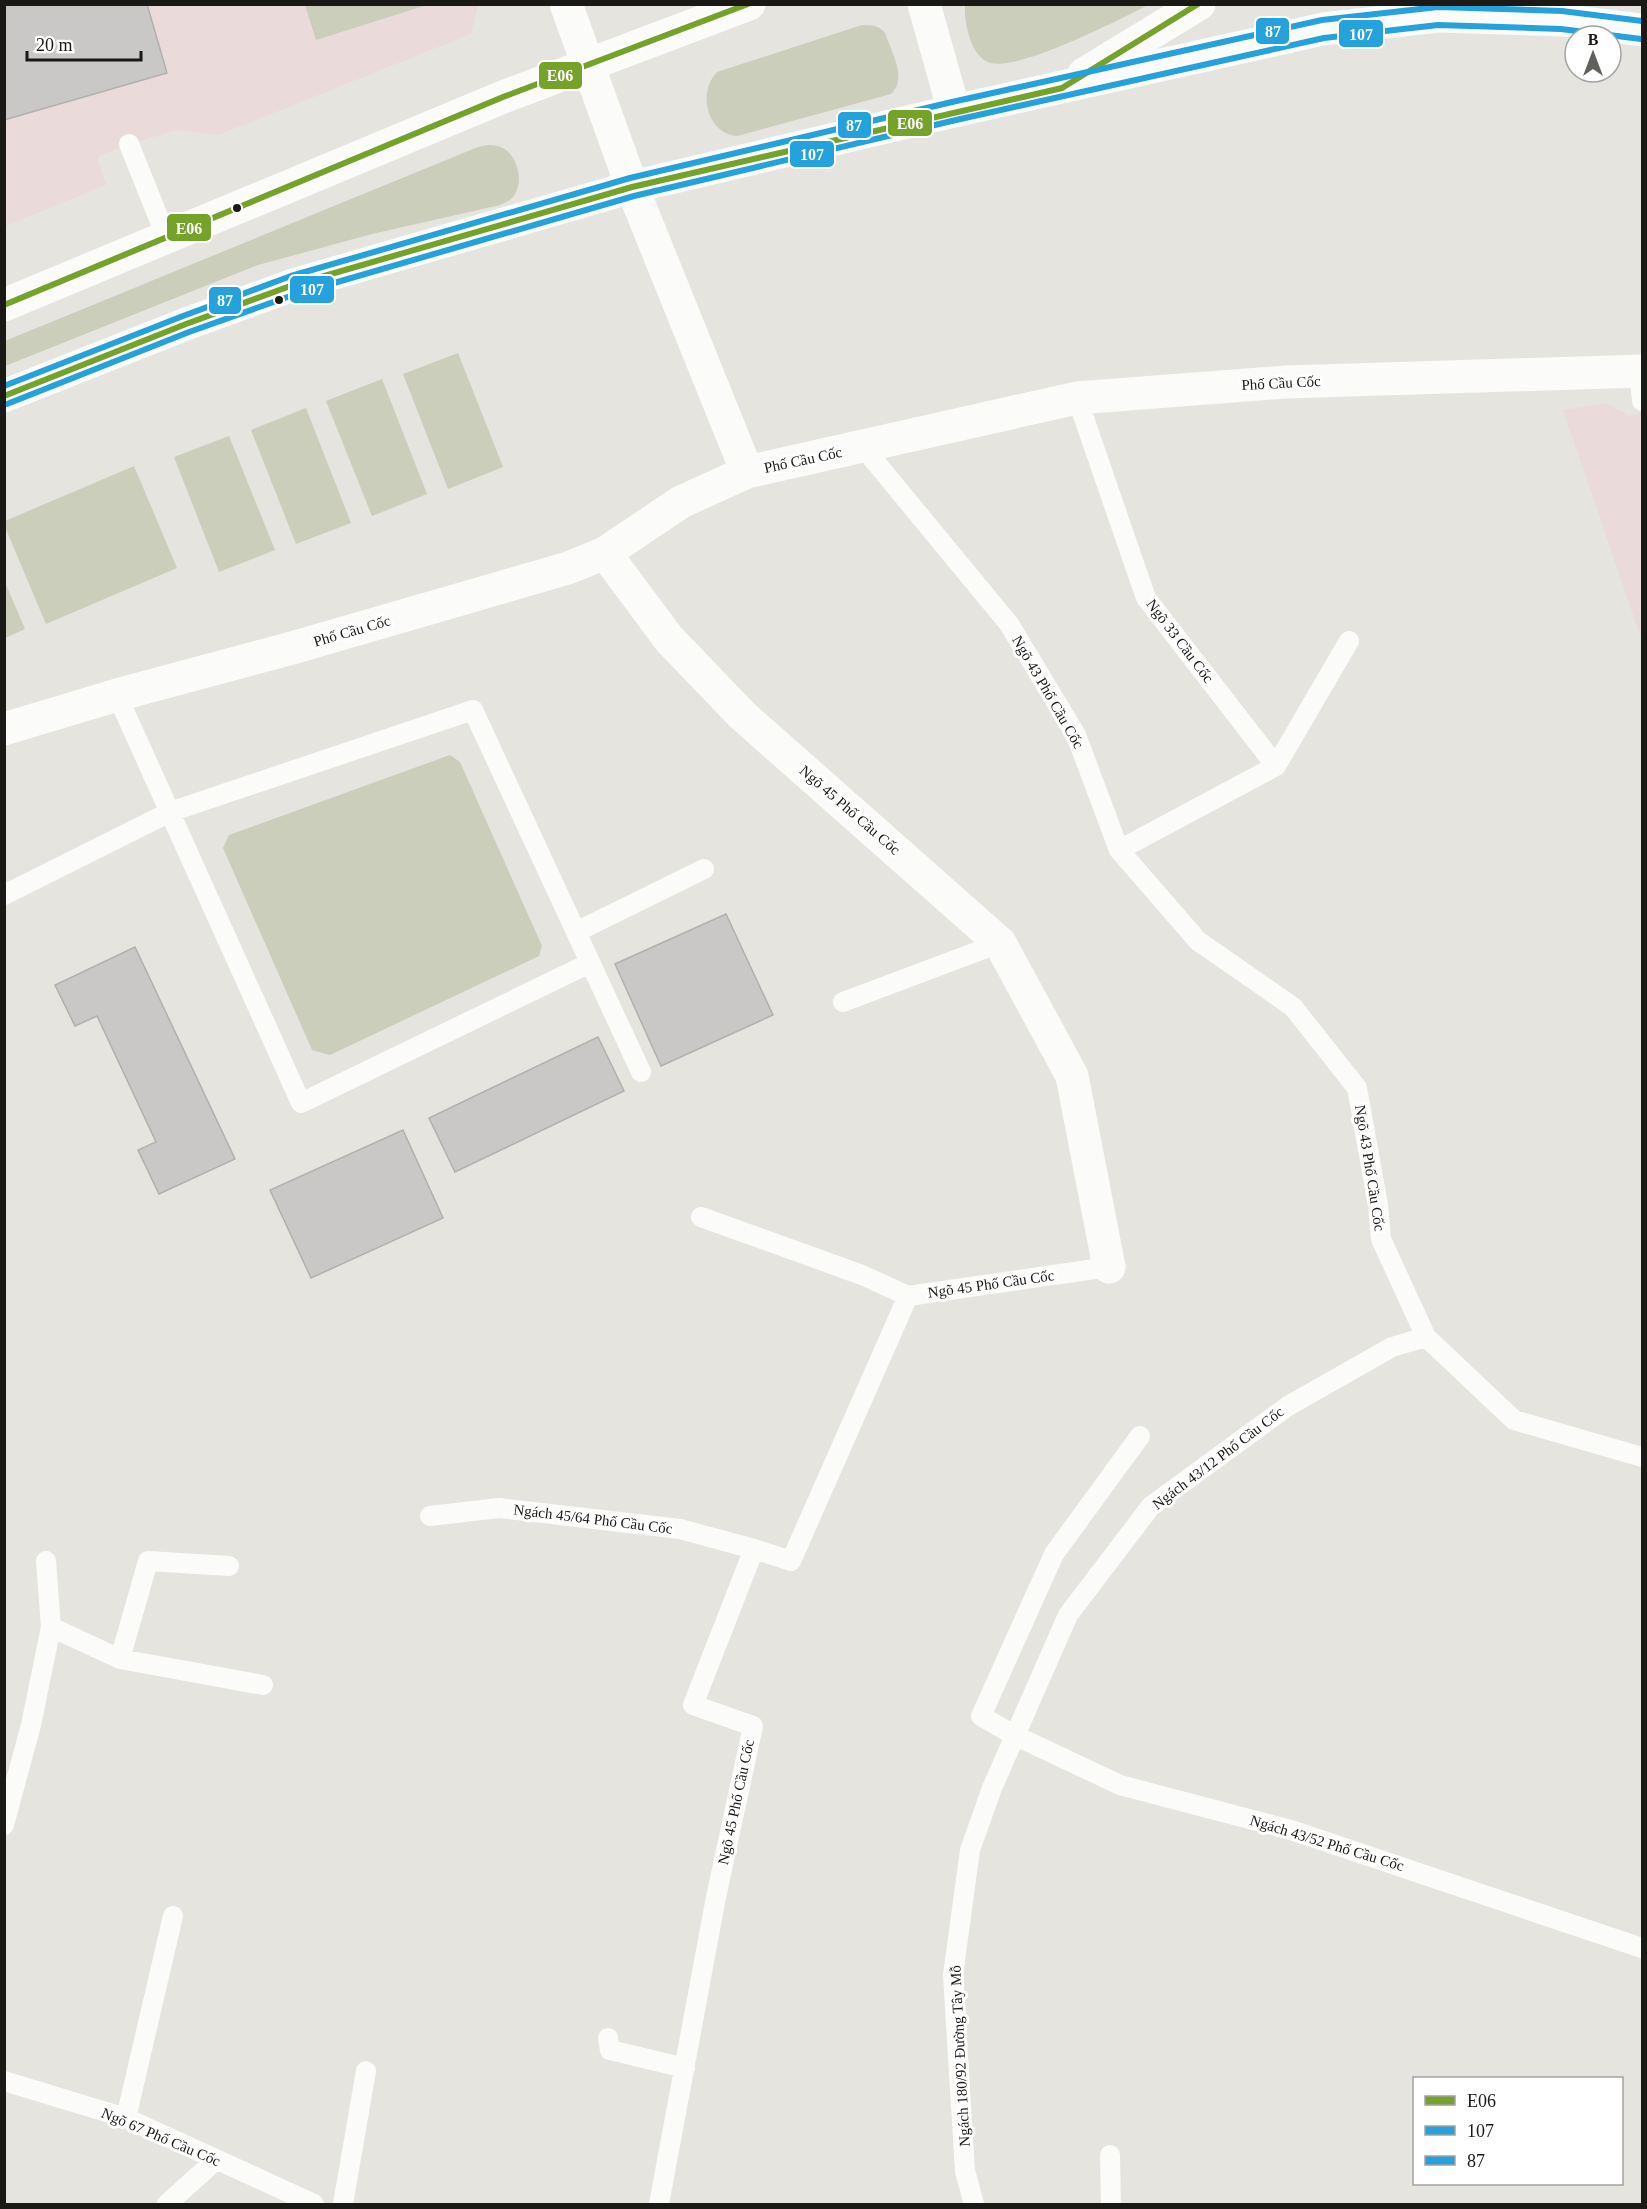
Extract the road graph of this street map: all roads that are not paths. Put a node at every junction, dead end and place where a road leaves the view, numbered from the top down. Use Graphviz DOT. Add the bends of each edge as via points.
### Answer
graph roads {
  1 [pos="566,4"];
  2 [pos="749,4"];
  3 [pos="924,4"];
  4 [pos="1199,4"];
  5 [pos="1642,30"];
  6 [pos="586,65"];
  7 [pos="1062,88"];
  8 [pos="954,111"];
  9 [pos="129,144"];
  10 [pos="632,187"];
  11 [pos="167,239"];
  12 [pos="4,305"];
  13 [pos="1641,381"];
  14 [pos="4,396"];
  15 [pos="1077,398"];
  16 [pos="863,447"];
  17 [pos="747,472"];
  18 [pos="605,553"];
  19 [pos="1349,641"];
  20 [pos="117,695"];
  21 [pos="4,729"];
  22 [pos="1276,766"];
  23 [pos="170,812"];
  24 [pos="1119,850"];
  25 [pos="704,869"];
  26 [pos="4,894"];
  27 [pos="576,932"];
  28 [pos="1000,943"];
  29 [pos="590,963"];
  30 [pos="843,1002"];
  31 [pos="641,1072"];
  32 [pos="701,1217"];
  33 [pos="1109,1267"];
  34 [pos="908,1296"];
  35 [pos="1426,1337"];
  36 [pos="1140,1436"];
  37 [pos="1642,1457"];
  38 [pos="430,1516"];
  39 [pos="754,1549"];
  40 [pos="46,1561"];
  41 [pos="229,1566"];
  42 [pos="51,1628"];
  43 [pos="120,1659"];
  44 [pos="263,1685"];
  45 [pos="1014,1735"];
  46 [pos="4,1825"];
  47 [pos="173,1916"];
  48 [pos="1642,1948"];
  49 [pos="608,2038"];
  50 [pos="685,2067"];
  51 [pos="366,2071"];
  52 [pos="4,2081"];
  53 [pos="126,2118"];
  54 [pos="1110,2155"];
  55 [pos="216,2160"];
  56 [pos="167,2205"];
  57 [pos="314,2205"];
  58 [pos="343,2205"];
  59 [pos="659,2205"];
  60 [pos="974,2205"];
  61 [pos="1111,2205"];
  1 -- 6 [label="street"];
  2 -- 6 [label="street"];
  3 -- 8 [label="street"];
  4 -- 7 [label="street"];
  5 -- 7 [label="street" via="1562,20 1438,16 1323,28"];
  6 -- 10 [label="street"];
  6 -- 11 [label="street"];
  7 -- 8 [label="street"];
  8 -- 10 [label="street"];
  9 -- 11 [label="lane"];
  10 -- 14 [label="street" via="293,285"];
  10 -- 17 [label="street"];
  11 -- 12 [label="street"];
  13 -- 15 [label="street, Phố Cầu Cốc" via="1286,382"];
  15 -- 16 [label="street, Phố Cầu Cốc"];
  15 -- 22 [label="lane, Ngõ 33 Cầu Cốc" via="1146,598"];
  16 -- 17 [label="street, Phố Cầu Cốc"];
  16 -- 24 [label="lane, Ngõ 43 Phố Cầu Cốc" via="1009,624 1076,735"];
  17 -- 18 [label="street, Phố Cầu Cốc" via="681,502"];
  18 -- 20 [label="street, Phố Cầu Cốc" via="568,568 418,612"];
  18 -- 28 [label="street, Ngõ 45 Phố Cầu Cốc" via="669,639 742,715"];
  19 -- 22 [label="lane"];
  20 -- 21 [label="street, Phố Cầu Cốc"];
  20 -- 23 [label="lane"];
  22 -- 24 [label="lane"];
  23 -- 26 [label="lane"];
  23 -- 27 [label="lane" via="473,710"];
  23 -- 29 [label="lane" via="301,1103"];
  24 -- 35 [label="lane, Ngõ 43 Phố Cầu Cốc" via="1198,941 1293,1007 1357,1088 1381,1239"];
  25 -- 27 [label="lane"];
  27 -- 29 [label="lane"];
  28 -- 30 [label="lane"];
  28 -- 33 [label="street, Ngõ 45 Phố Cầu Cốc" via="1072,1076"];
  29 -- 31 [label="lane"];
  32 -- 34 [label="lane" via="862,1275"];
  33 -- 34 [label="lane, Ngõ 45 Phố Cầu Cốc"];
  34 -- 39 [label="lane, Ngõ 45 Phố Cầu Cốc" via="791,1561"];
  35 -- 37 [label="lane, Ngõ 43 Phố Cầu Cốc" via="1514,1420"];
  35 -- 45 [label="lane, Ngách 43/12 Phố Cầu Cốc" via="1392,1347 1288,1406 1151,1506 1068,1615"];
  36 -- 45 [label="lane, Ngách 43/52 Phố Cầu Cốc" via="1054,1554 981,1716"];
  38 -- 39 [label="lane, Ngách 45/64 Phố Cầu Cốc" via="499,1508 680,1529"];
  39 -- 50 [label="lane, Ngõ 45 Phố Cầu Cốc" via="693,1705 753,1726"];
  40 -- 42 [label="lane"];
  41 -- 43 [label="lane" via="148,1561"];
  42 -- 43 [label="lane"];
  42 -- 46 [label="lane" via="31,1725"];
  43 -- 44 [label="lane"];
  45 -- 48 [label="lane, Ngách 43/52 Phố Cầu Cốc" via="1120,1785 1292,1830"];
  45 -- 60 [label="lane, Ngách 180/92 Đường Tây Mỗ" via="970,1850 953,1975 966,2171"];
  47 -- 53 [label="lane"];
  49 -- 50 [label="lane" via="610,2050"];
  50 -- 59 [label="lane, Ngõ 45 Phố Cầu Cốc"];
  51 -- 58 [label="lane"];
  52 -- 53 [label="lane, Ngõ 67 Phố Cầu Cốc"];
  53 -- 55 [label="lane, Ngõ 67 Phố Cầu Cốc"];
  54 -- 61 [label="lane"];
  55 -- 56 [label="lane"];
  55 -- 57 [label="lane, Ngõ 67 Phố Cầu Cốc"];
}
